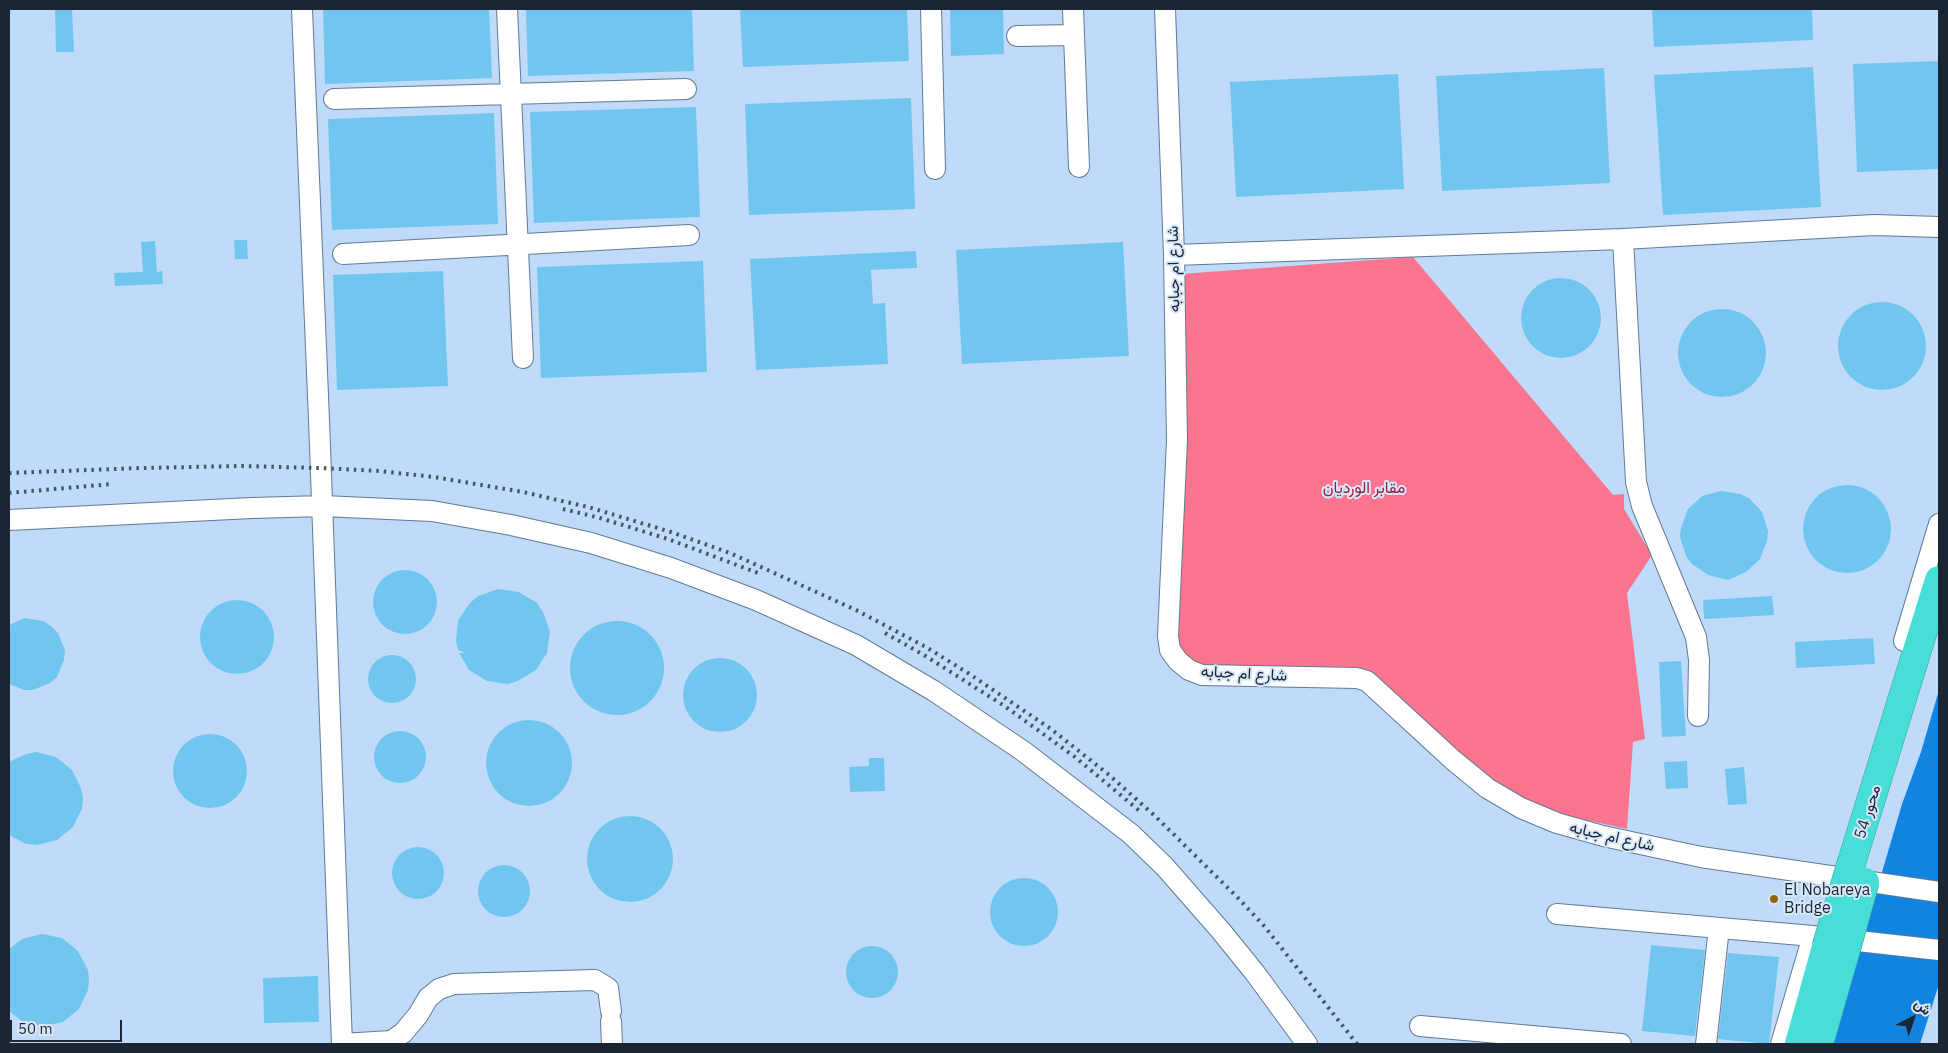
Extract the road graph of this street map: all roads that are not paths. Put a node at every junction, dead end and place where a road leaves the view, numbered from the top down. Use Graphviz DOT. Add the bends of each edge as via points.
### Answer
graph roads {
  1 [pos="302,9"];
  2 [pos="506,9"];
  3 [pos="931,9"];
  4 [pos="1074,9"];
  5 [pos="1165,9"];
  6 [pos="1074,35"];
  7 [pos="1017,36"];
  8 [pos="686,89"];
  9 [pos="510,94"];
  10 [pos="334,99"];
  11 [pos="1079,167"];
  12 [pos="935,169"];
  13 [pos="1939,227"];
  14 [pos="689,235"];
  15 [pos="1622,239"];
  16 [pos="518,244"];
  17 [pos="343,254"];
  18 [pos="1174,256"];
  19 [pos="523,358"];
  20 [pos="323,506"];
  21 [pos="9,520"];
  22 [pos="1939,524"];
  23 [pos="1939,580"];
  24 [pos="1904,642"];
  25 [pos="1939,644"];
  26 [pos="1698,716"];
  27 [pos="1868,871"];
  28 [pos="1939,892"];
  29 [pos="1557,914"];
  30 [pos="1720,928"];
  31 [pos="1837,944"];
  32 [pos="1939,950"];
  33 [pos="1420,1026"];
  34 [pos="342,1044"];
  35 [pos="612,1044"];
  36 [pos="1307,1044"];
  37 [pos="1621,1044"];
  38 [pos="1706,1044"];
  39 [pos="1781,1044"];
  40 [pos="1798,1044"];
  41 [pos="1819,1044"];
  1 -- 20 [label="street"];
  2 -- 9 [label="street"];
  3 -- 12 [label="street"];
  4 -- 6 [label="street"];
  5 -- 18 [label="street, شارع ام جبابه"];
  6 -- 7 [label="street"];
  6 -- 11 [label="street"];
  8 -- 9 [label="street"];
  9 -- 10 [label="street"];
  9 -- 16 [label="street"];
  13 -- 15 [label="street" via="1874,225"];
  14 -- 16 [label="street"];
  15 -- 18 [label="street"];
  15 -- 26 [label="street" via="1636,482 1642,506 1696,637"];
  16 -- 17 [label="street"];
  16 -- 19 [label="street"];
  18 -- 27 [label="street, شارع ام جبابه" via="1178,440 1168,636 1170,650 1178,662 1202,675 1357,678 1367,681 1487,788 1521,808 1557,823 1701,856"];
  20 -- 21 [label="street"];
  20 -- 34 [label="street"];
  20 -- 36 [label="street" via="432,511 592,543 716,584 856,645 968,713 1131,834 1165,866 1221,932"];
  22 -- 24 [label="street"];
  23 -- 27 [label="highway, محور 54"];
  25 -- 27 [label="highway, محور 54"];
  27 -- 28 [label="street, شارع ام جبابه"];
  27 -- 31 [label="highway, محور 54, bridge"];
  29 -- 30 [label="street"];
  30 -- 31 [label="street"];
  30 -- 38 [label="street"];
  31 -- 32 [label="street"];
  31 -- 39 [label="street"];
  31 -- 40 [label="highway, محور 54"];
  31 -- 41 [label="highway, محور 54"];
  33 -- 37 [label="street"];
  34 -- 35 [label="street" via="391,1042 403,1033 428,998 454,984 595,980 608,988"];
}
